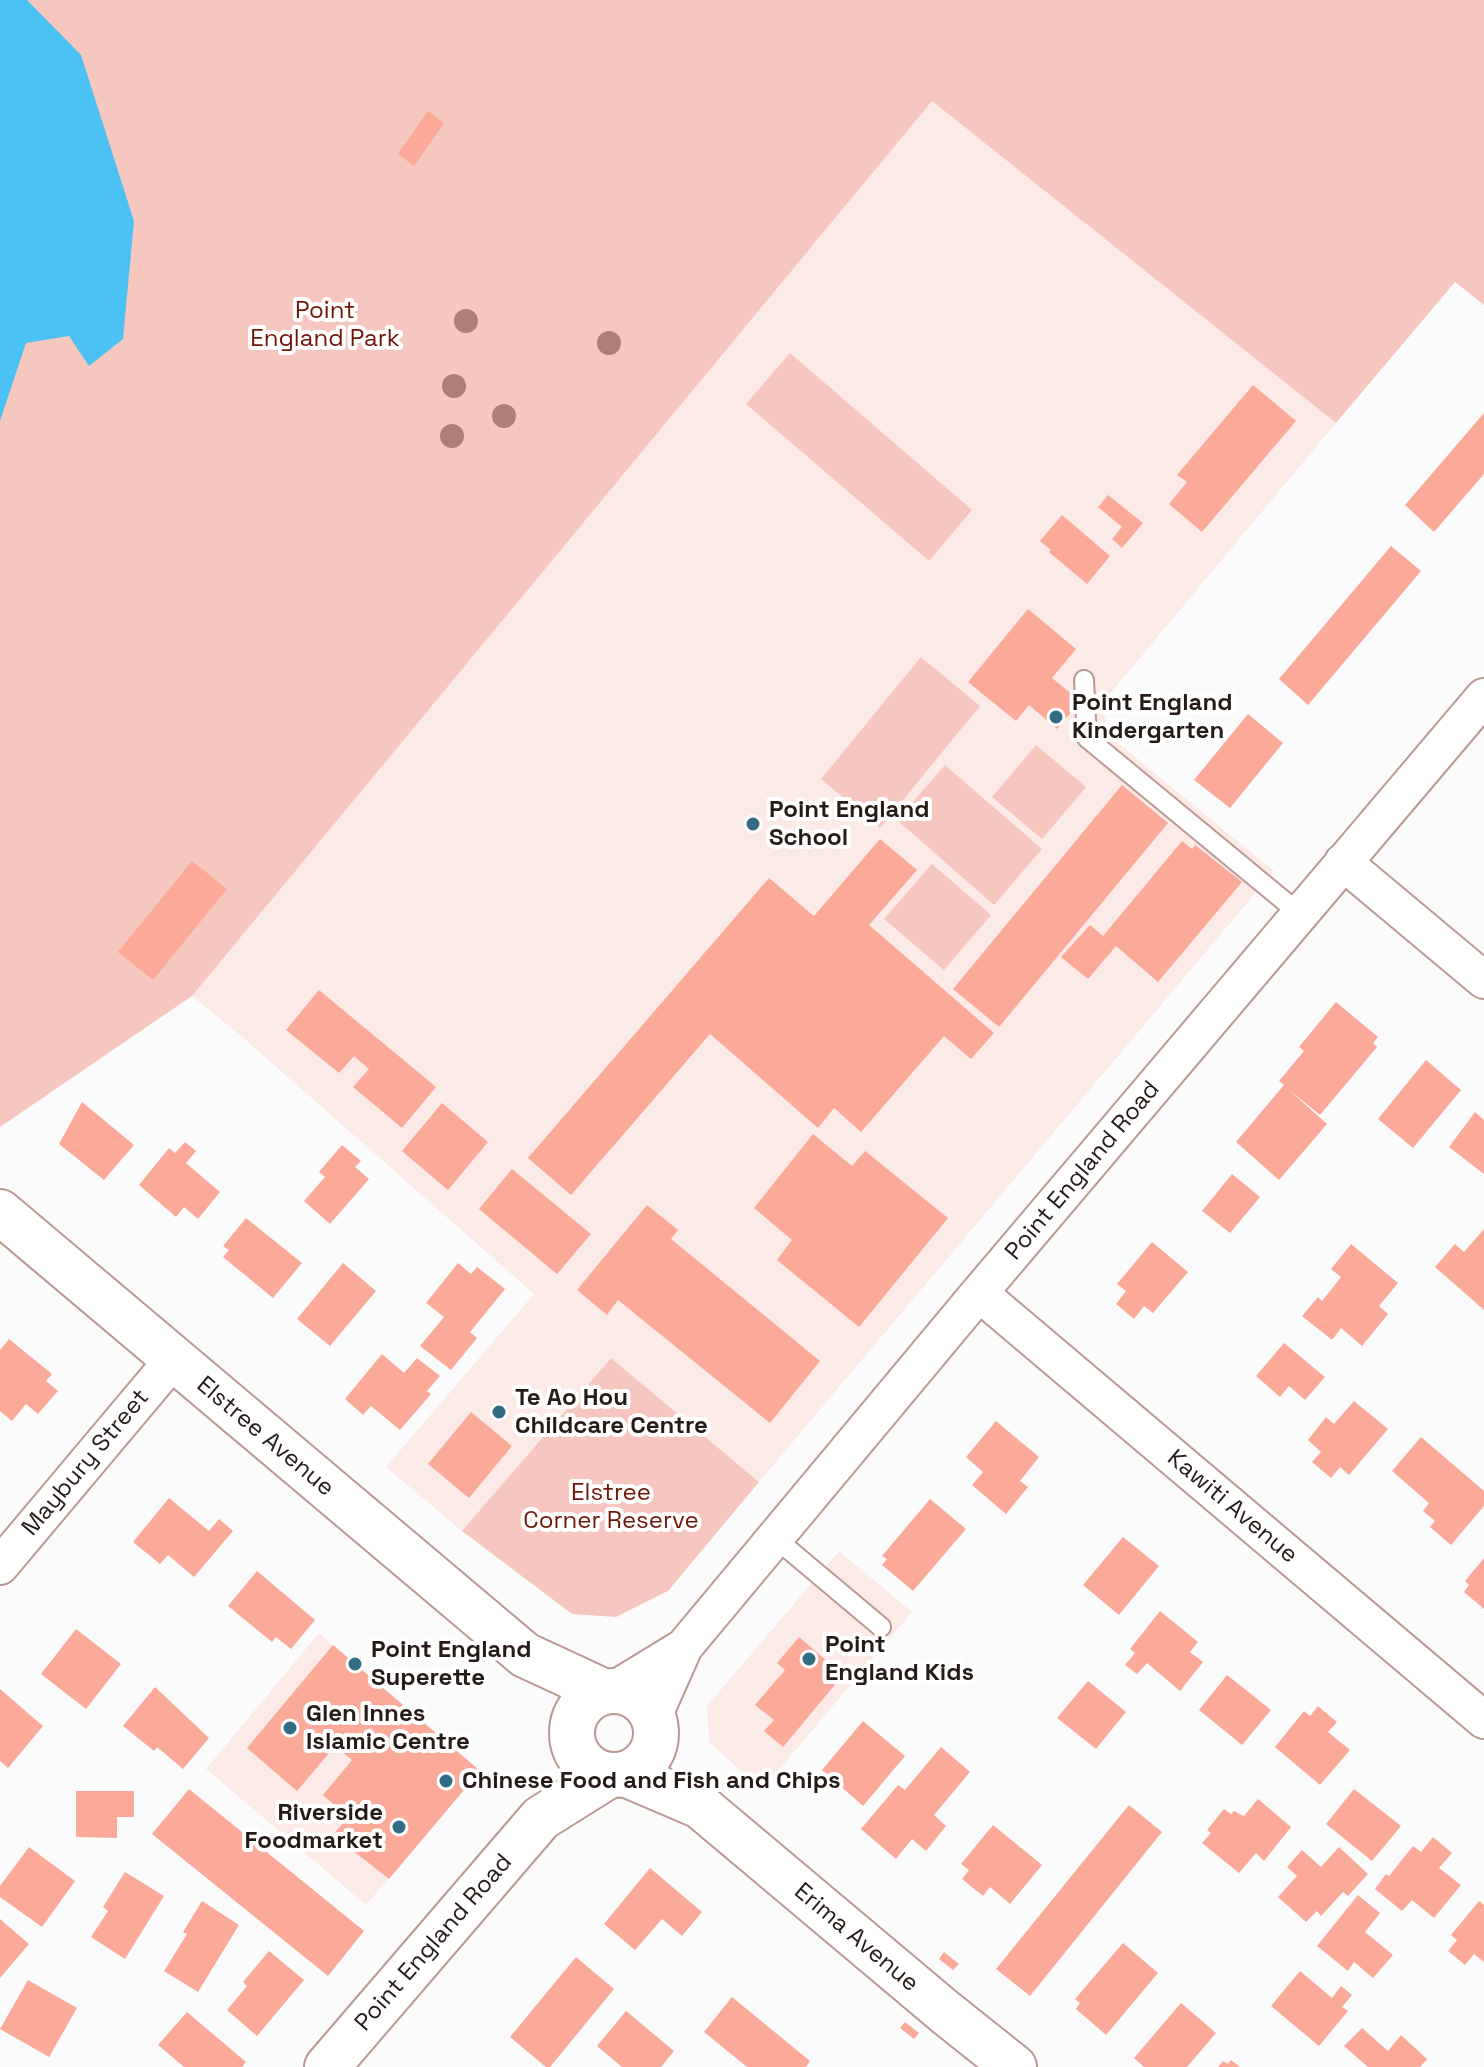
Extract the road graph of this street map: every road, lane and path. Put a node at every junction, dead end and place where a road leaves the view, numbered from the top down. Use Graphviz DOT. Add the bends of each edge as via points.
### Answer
graph roads {
  1 [pos="1084,680"];
  2 [pos="1484,697"];
  3 [pos="1343,862"];
  4 [pos="1300,914"];
  5 [pos="1484,980"];
  6 [pos="0,1212"];
  7 [pos="979,1293"];
  8 [pos="173,1360"];
  9 [pos="775,1538"];
  10 [pos="0,1566"];
  11 [pos="881,1627"];
  12 [pos="684,1647"];
  13 [pos="532,1660"];
  14 [pos="609,1692"];
  15 [pos="1484,1720"];
  16 [pos="655,1728"];
  17 [pos="573,1740"];
  18 [pos="616,1775"];
  19 [pos="700,1806"];
  20 [pos="541,1818"];
  21 [pos="327,2067"];
  22 [pos="1014,2067"];
  1 -- 4 [label="lane" via="1087,738"];
  2 -- 3 [label="street, Point England Road"];
  3 -- 4 [label="street, Point England Road"];
  3 -- 5 [label="street"];
  4 -- 7 [label="street, Point England Road"];
  6 -- 8 [label="street, Elstree Avenue"];
  7 -- 9 [label="street, Point England Road"];
  7 -- 15 [label="street, Kawiti Avenue"];
  8 -- 10 [label="street, Maybury Street"];
  8 -- 13 [label="street, Elstree Avenue"];
  9 -- 11 [label="lane"];
  9 -- 12 [label="street, Point England Road"];
  12 -- 14 [label="street, Point England Road"];
  12 -- 16 [label="street, Point England Road"];
  13 -- 14 [label="street"];
  13 -- 17 [label="street"];
  14 -- 16 [label="street" via="641,1700"];
  14 -- 17 [label="street" via="584,1704 575,1717"];
  16 -- 18 [label="street" via="648,1759 636,1770"];
  16 -- 19 [label="street, Erima Avenue"];
  17 -- 18 [label="street" via="584,1763"];
  17 -- 20 [label="street, Point England Road"];
  18 -- 19 [label="street, Erima Avenue"];
  18 -- 20 [label="street, Point England Road"];
  19 -- 22 [label="street, Erima Avenue"];
  20 -- 21 [label="street, Point England Road"];
}
